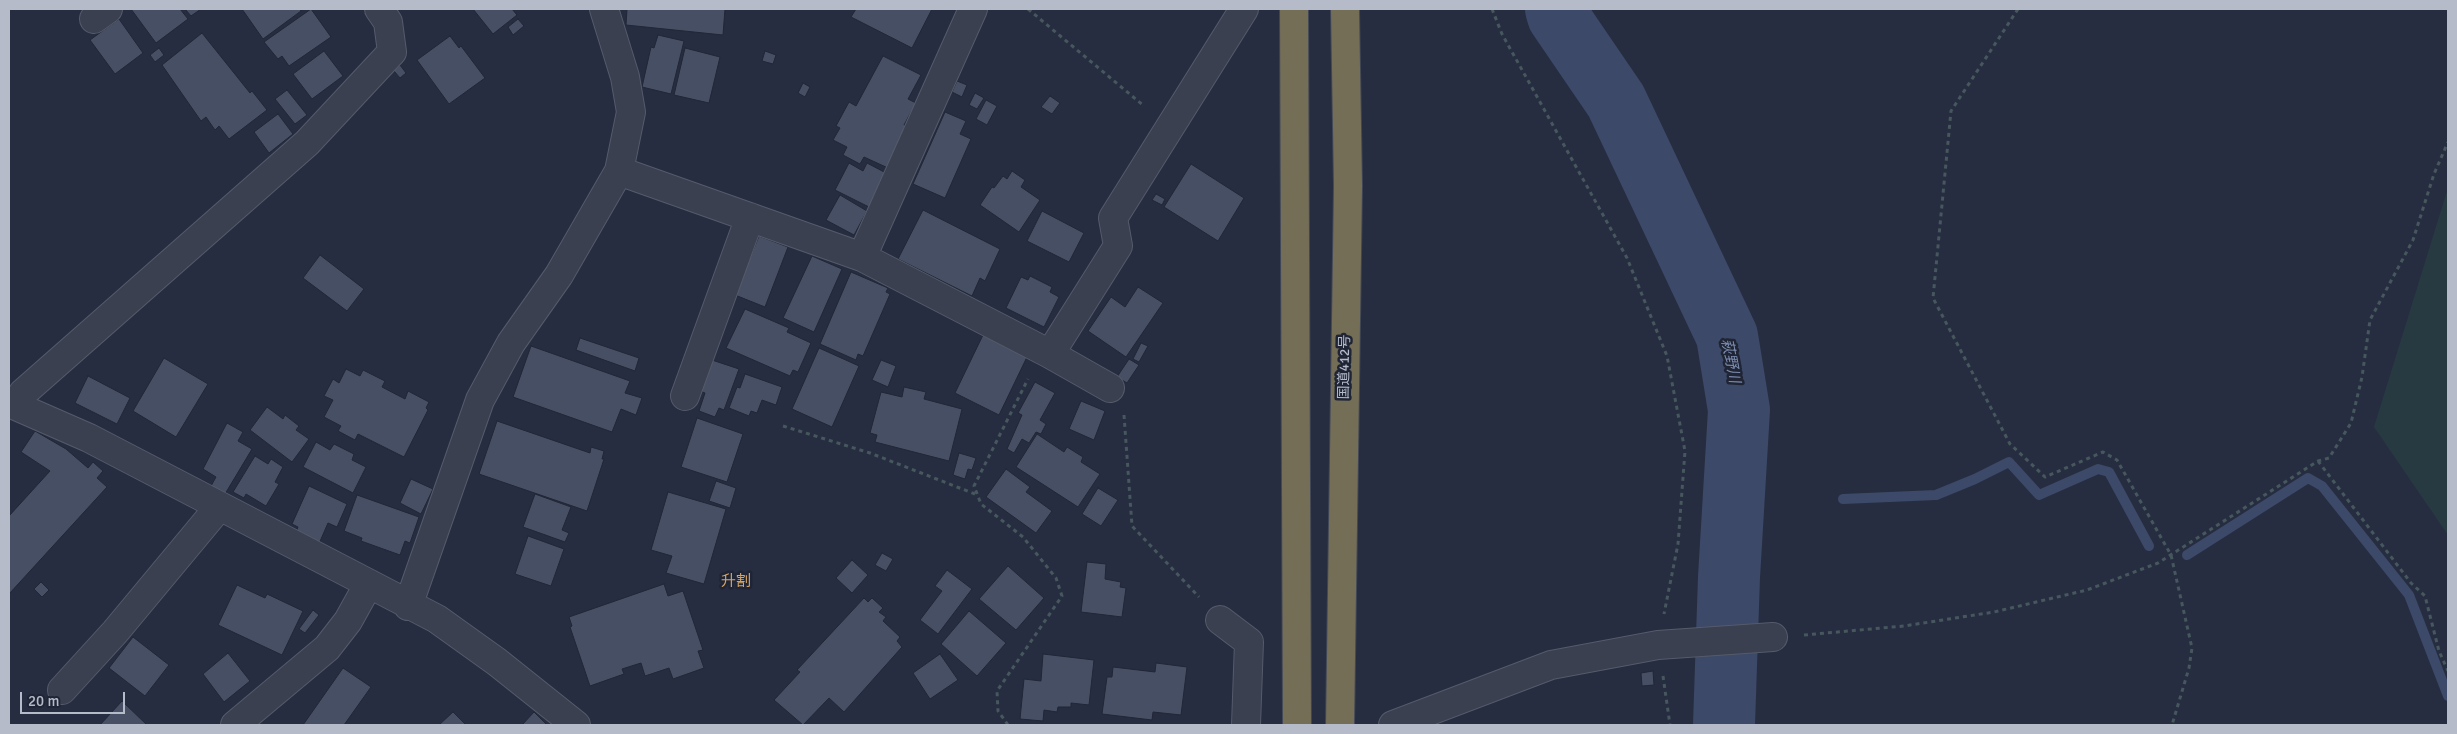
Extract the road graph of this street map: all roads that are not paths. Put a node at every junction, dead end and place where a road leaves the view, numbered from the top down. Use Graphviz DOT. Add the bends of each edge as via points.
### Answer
graph roads {
  1 [pos="378,9"];
  2 [pos="604,9"];
  3 [pos="973,9"];
  4 [pos="1244,9"];
  5 [pos="1294,9"];
  6 [pos="1345,9"];
  7 [pos="619,171"];
  8 [pos="750,217"];
  9 [pos="862,257"];
  10 [pos="1046,352"];
  11 [pos="1110,388"];
  12 [pos="685,396"];
  13 [pos="12,404"];
  14 [pos="219,507"];
  15 [pos="368,585"];
  16 [pos="408,606"];
  17 [pos="1220,620"];
  18 [pos="1773,637"];
  19 [pos="62,690"];
  20 [pos="235,725"];
  21 [pos="576,725"];
  22 [pos="1246,725"];
  23 [pos="1297,725"];
  24 [pos="1340,725"];
  25 [pos="1393,725"];
  1 -- 13 [label="street" via="388,22 392,52 307,143"];
  2 -- 7 [label="street" via="625,77 631,112"];
  3 -- 9 [label="street"];
  4 -- 10 [label="street" via="1113,218 1118,246"];
  5 -- 23 [label="highway"];
  6 -- 24 [label="highway, 国道412号" via="1348,186"];
  7 -- 8 [label="street"];
  7 -- 16 [label="street" via="559,275 511,343 480,400"];
  8 -- 9 [label="street"];
  8 -- 12 [label="street"];
  9 -- 10 [label="street"];
  10 -- 11 [label="street"];
  13 -- 14 [label="street" via="89,438"];
  14 -- 15 [label="street"];
  14 -- 19 [label="street"];
  15 -- 16 [label="street"];
  15 -- 20 [label="street" via="348,621 327,648"];
  16 -- 21 [label="street" via="437,620 474,646"];
  17 -- 22 [label="street" via="1249,642"];
  18 -- 25 [label="street" via="1658,645 1551,665"];
}
